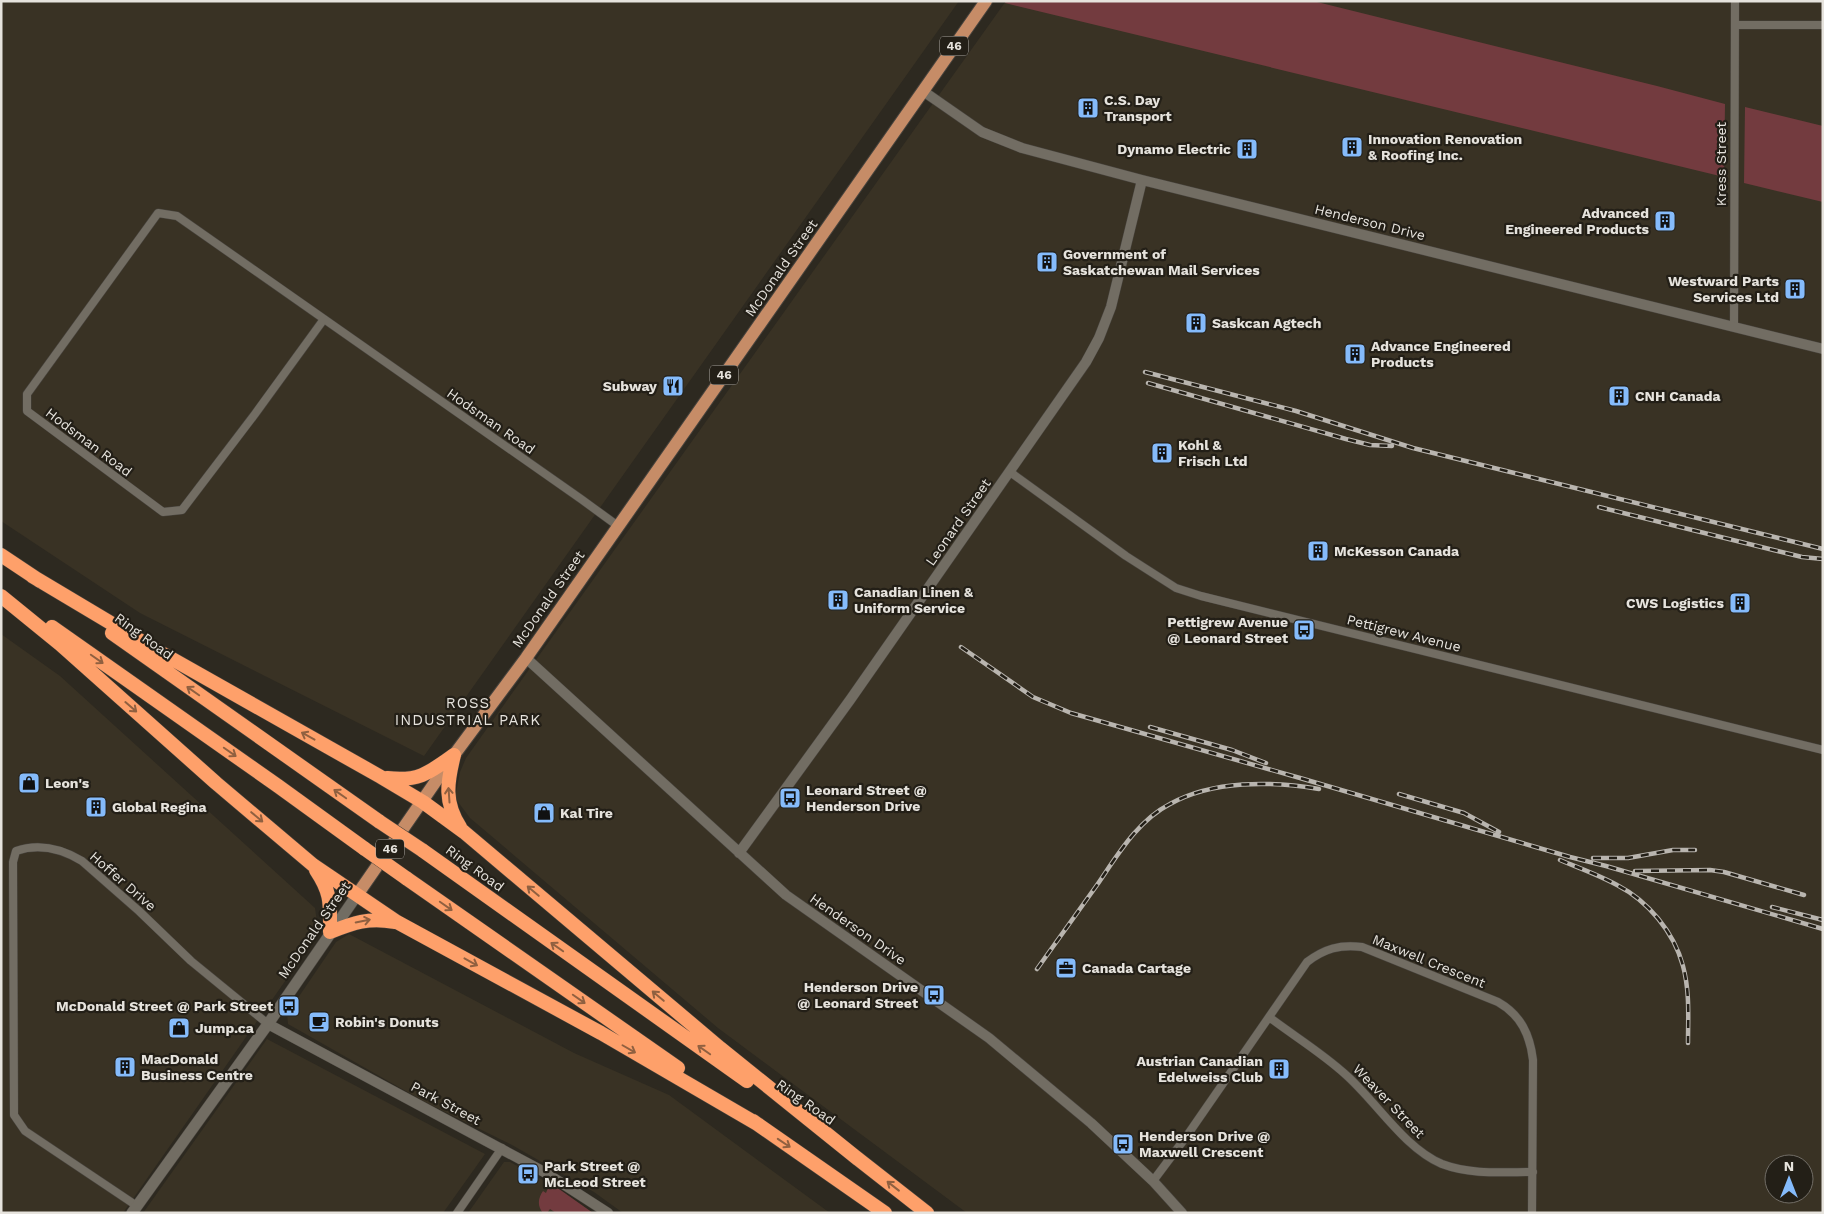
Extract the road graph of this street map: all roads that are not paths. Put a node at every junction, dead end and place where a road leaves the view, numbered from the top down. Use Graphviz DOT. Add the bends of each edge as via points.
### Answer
graph roads {
  1 [pos="986,1"];
  2 [pos="1735,1"];
  3 [pos="1735,25"];
  4 [pos="1823,25"];
  5 [pos="923,91"];
  6 [pos="1142,180"];
  7 [pos="324,319"];
  8 [pos="1734,326"];
  9 [pos="1823,349"];
  10 [pos="1010,472"];
  11 [pos="618,526"];
  12 [pos="1,555"];
  13 [pos="32,576"];
  14 [pos="1,589"];
  15 [pos="1,596"];
  16 [pos="526,658"];
  17 [pos="1823,750"];
  18 [pos="454,755"];
  19 [pos="381,777"];
  20 [pos="423,802"];
  21 [pos="464,832"];
  22 [pos="739,853"];
  23 [pos="313,865"];
  24 [pos="357,895"];
  25 [pos="397,922"];
  26 [pos="330,932"];
  27 [pos="1269,1017"];
  28 [pos="268,1024"];
  29 [pos="759,1126"];
  30 [pos="502,1148"];
  31 [pos="858,1159"];
  32 [pos="1532,1172"];
  33 [pos="1153,1181"];
  34 [pos="135,1209"];
  35 [pos="457,1213"];
  36 [pos="608,1213"];
  37 [pos="885,1213"];
  38 [pos="927,1213"];
  39 [pos="1182,1213"];
  40 [pos="1532,1213"];
  1 -- 5 [label="main road, McDonald Street / 46"];
  2 -- 3 [label="street, Kress Street"];
  3 -- 4 [label="street"];
  3 -- 8 [label="street, Kress Street"];
  5 -- 6 [label="street, Henderson Drive" via="982,132 1022,148"];
  5 -- 11 [label="main road, McDonald Street / 46"];
  6 -- 8 [label="street, Henderson Drive"];
  6 -- 10 [label="street, Leonard Street" via="1111,307 1099,338"];
  7 -- 7 [label="street, Hodsman Road" via="177,216 158,213 27,394 27,411 163,512 182,510"];
  7 -- 11 [label="street, Hodsman Road"];
  8 -- 9 [label="street, Henderson Drive"];
  10 -- 17 [label="street, Pettigrew Avenue" via="1176,588"];
  10 -- 22 [label="street, Leonard Street"];
  11 -- 16 [label="main road, McDonald Street / 46"];
  12 -- 13 [label="highway, Ring Road"];
  19 -- 13 [label="highway, one-way"];
  31 -- 13 [label="highway, Ring Road, one-way, bridge"];
  14 -- 29 [label="highway, one-way, bridge"];
  15 -- 23 [label="highway, one-way"];
  16 -- 18 [label="main road, McDonald Street / 46"];
  16 -- 22 [label="street, Henderson Drive"];
  18 -- 19 [label="highway" via="416,778"];
  18 -- 20 [label="main road, McDonald Street / 46"];
  21 -- 18 [label="highway, one-way" via="449,805 448,780"];
  19 -- 20 [label="highway"];
  20 -- 21 [label="highway"];
  20 -- 24 [label="main road, McDonald Street / 46"];
  31 -- 21 [label="highway, one-way" via="720,1048"];
  22 -- 33 [label="street, Henderson Drive" via="786,895 989,1038 1065,1100"];
  23 -- 24 [label="highway"];
  23 -- 26 [label="highway" via="330,894"];
  24 -- 25 [label="highway"];
  24 -- 26 [label="main road, McDonald Street"];
  26 -- 25 [label="highway, one-way" via="365,920"];
  25 -- 29 [label="highway, one-way" via="600,1033"];
  26 -- 28 [label="main road, McDonald Street"];
  27 -- 32 [label="street, Weaver Street" via="1344,1073 1412,1144 1431,1158 1458,1169"];
  27 -- 32 [label="street, Maxwell Crescent" via="1307,962 1322,952 1345,946 1362,947 1506,1007 1524,1027 1532,1051"];
  27 -- 33 [label="street, Maxwell Crescent"];
  28 -- 30 [label="street, Park Street"];
  28 -- 34 [label="main road, McDonald Street"];
  28 -- 34 [label="street, Hoffer Drive" via="72,855 44,847 29,846 16,851 13,872 14,1115 25,1132"];
  29 -- 37 [label="highway, one-way"];
  30 -- 35 [label="street"];
  30 -- 36 [label="street, Park Street"];
  38 -- 31 [label="highway, Ring Road, one-way"];
  32 -- 40 [label="street, Maxwell Crescent"];
  33 -- 39 [label="street, Henderson Drive"];
}
